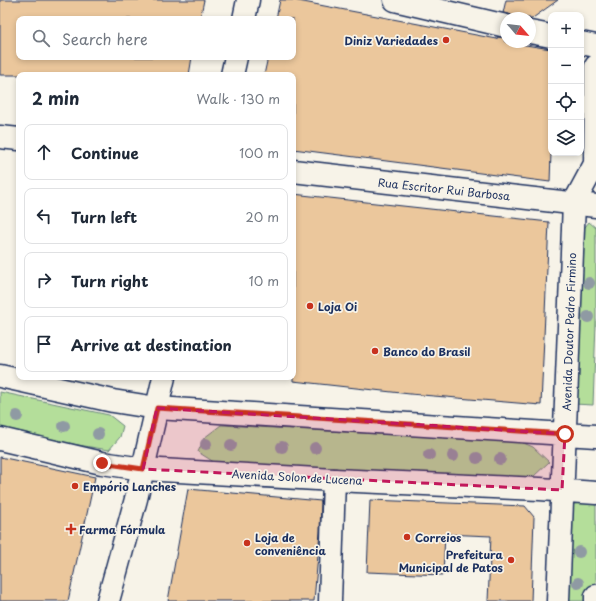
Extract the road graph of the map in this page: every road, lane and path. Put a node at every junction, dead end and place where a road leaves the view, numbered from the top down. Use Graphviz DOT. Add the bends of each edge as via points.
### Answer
graph roads {
  1 [pos="248,0"];
  2 [pos="395,0"];
  3 [pos="245,16"];
  4 [pos="500,25"];
  5 [pos="536,33"];
  6 [pos="548,35"];
  7 [pos="584,44"];
  8 [pos="596,46"];
  9 [pos="235,60"];
  10 [pos="596,66"];
  11 [pos="233,72"];
  12 [pos="0,137"];
  13 [pos="16,139"];
  14 [pos="595,166"];
  15 [pos="296,171"];
  16 [pos="574,204"];
  17 [pos="596,206"];
  18 [pos="0,376"];
  19 [pos="16,380"];
  20 [pos="18,380"];
  21 [pos="163,380"];
  22 [pos="157,408"];
  23 [pos="565,434"];
  24 [pos="596,436"];
  25 [pos="0,439"];
  26 [pos="143,469"];
  27 [pos="334,480"];
  28 [pos="562,490"];
  29 [pos="596,493"];
  30 [pos="596,596"];
  31 [pos="108,601"];
  32 [pos="330,601"];
  33 [pos="558,601"];
  34 [pos="596,601"];
  1 -- 3 [label="main road"];
  2 -- 4 [label="main road"];
  5 -- 6 [label="main road"];
  7 -- 8 [label="main road"];
  9 -- 11 [label="main road"];
  10 -- 14 [label="main road, Avenida Doutor Pedro Firmino"];
  12 -- 13 [label="main road"];
  14 -- 16 [label="main road, Avenida Doutor Pedro Firmino"];
  15 -- 16 [label="main road, Rua Escritor Rui Barbosa"];
  16 -- 17 [label="main road, Rua Escritor Rui Barbosa"];
  16 -- 23 [label="main road, Avenida Doutor Pedro Firmino"];
  18 -- 19 [label="main road"];
  20 -- 22 [label="main road"];
  21 -- 22 [label="main road"];
  22 -- 23 [label="main road"];
  22 -- 26 [label="main road"];
  23 -- 24 [label="main road"];
  23 -- 28 [label="main road, Avenida Doutor Pedro Firmino"];
  25 -- 26 [label="main road, Avenida Solon de Lucena" via="102,463"];
  26 -- 27 [label="main road, Avenida Solon de Lucena"];
  26 -- 31 [label="main road"];
  27 -- 28 [label="main road, Avenida Solon de Lucena"];
  27 -- 32 [label="main road"];
  28 -- 29 [label="main road, Avenida Solon de Lucena"];
  28 -- 33 [label="main road, Avenida Doutor Pedro Firmino"];
  30 -- 34 [label="main road"];
}
